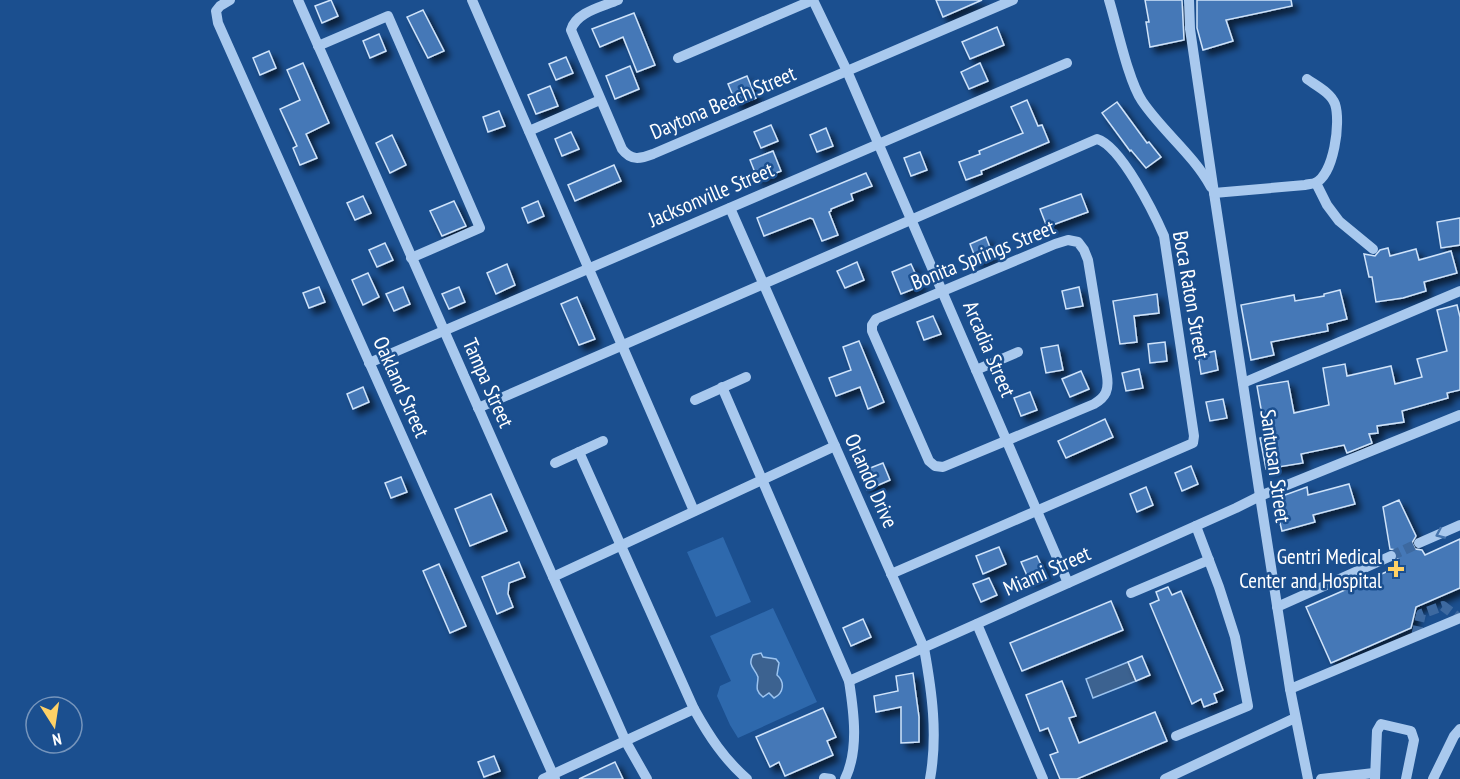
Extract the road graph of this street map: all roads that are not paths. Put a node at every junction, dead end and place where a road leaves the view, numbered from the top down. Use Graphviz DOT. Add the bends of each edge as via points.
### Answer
graph roads {
  1 [pos="230,0"];
  2 [pos="298,0"];
  3 [pos="472,0"];
  4 [pos="618,0"];
  5 [pos="813,0"];
  6 [pos="1013,0"];
  7 [pos="1109,0"];
  8 [pos="1189,0"];
  9 [pos="318,46"];
  10 [pos="678,58"];
  11 [pos="1067,63"];
  12 [pos="847,70"];
  13 [pos="1307,79"];
  14 [pos="600,100"];
  15 [pos="529,131"];
  16 [pos="879,144"];
  17 [pos="1316,183"];
  18 [pos="1214,192"];
  19 [pos="730,208"];
  20 [pos="911,219"];
  21 [pos="1373,249"];
  22 [pos="411,258"];
  23 [pos="589,269"];
  24 [pos="763,284"];
  25 [pos="942,291"];
  26 [pos="1460,291"];
  27 [pos="444,331"];
  28 [pos="622,345"];
  29 [pos="1018,352"];
  30 [pos="369,363"];
  31 [pos="976,370"];
  32 [pos="746,377"];
  33 [pos="1243,383"];
  34 [pos="722,387"];
  35 [pos="695,400"];
  36 [pos="478,408"];
  37 [pos="1460,415"];
  38 [pos="1006,439"];
  39 [pos="603,441"];
  40 [pos="835,446"];
  41 [pos="579,452"];
  42 [pos="555,463"];
  43 [pos="762,480"];
  44 [pos="1260,496"];
  45 [pos="694,512"];
  46 [pos="1037,512"];
  47 [pos="1460,525"];
  48 [pos="1196,526"];
  49 [pos="1419,543"];
  50 [pos="621,545"];
  51 [pos="1391,556"];
  52 [pos="1209,560"];
  53 [pos="891,574"];
  54 [pos="553,577"];
  55 [pos="1068,583"];
  56 [pos="1131,593"];
  57 [pos="1277,607"];
  58 [pos="1460,618"];
  59 [pos="977,624"];
  60 [pos="924,648"];
  61 [pos="849,681"];
  62 [pos="1290,688"];
  63 [pos="694,709"];
  64 [pos="1295,718"];
  65 [pos="1460,729"];
  66 [pos="1176,736"];
  67 [pos="626,742"];
  68 [pos="1374,776"];
  69 [pos="550,778"];
  70 [pos="647,779"];
  71 [pos="747,779"];
  72 [pos="845,779"];
  73 [pos="930,779"];
  74 [pos="1044,779"];
  75 [pos="1166,779"];
  76 [pos="1308,779"];
  77 [pos="1321,779"];
  78 [pos="1406,779"];
  79 [pos="1433,779"];
  1 -- 30 [label="street, Oakland Street" via="216,11 218,24"];
  2 -- 9 [label="street, Tampa Street"];
  3 -- 15 [label="street"];
  4 -- 14 [label="street, Daytona Beach Street" via="580,17 571,30"];
  5 -- 10 [label="street"];
  5 -- 12 [label="street, Arcadia Street"];
  6 -- 12 [label="street, Daytona Beach Street"];
  7 -- 18 [label="street" via="1140,99 1200,168"];
  8 -- 18 [label="street, Santusan Street"];
  9 -- 22 [label="street, Tampa Street"];
  9 -- 22 [label="street" via="388,16 480,228"];
  11 -- 16 [label="street, Jacksonville Street"];
  12 -- 14 [label="street, Daytona Beach Street" via="635,159 622,149"];
  12 -- 16 [label="street, Arcadia Street"];
  13 -- 17 [label="street" via="1332,98 1338,121 1330,164"];
  14 -- 15 [label="street"];
  15 -- 23 [label="street"];
  16 -- 19 [label="street, Jacksonville Street"];
  16 -- 20 [label="street, Arcadia Street"];
  17 -- 18 [label="street"];
  17 -- 21 [label="street" via="1339,221"];
  18 -- 33 [label="street, Santusan Street"];
  19 -- 23 [label="street, Jacksonville Street"];
  19 -- 24 [label="street, Orlando Drive"];
  20 -- 24 [label="street, Boca Raton Street"];
  20 -- 25 [label="street, Arcadia Street"];
  20 -- 46 [label="street, Boca Raton Street" via="1097,138 1106,141 1127,168 1157,218 1168,257 1193,443"];
  22 -- 27 [label="street, Tampa Street"];
  23 -- 27 [label="street, Jacksonville Street"];
  23 -- 28 [label="street"];
  24 -- 28 [label="street, Boca Raton Street"];
  24 -- 40 [label="street, Orlando Drive"];
  25 -- 31 [label="street, Arcadia Street"];
  25 -- 38 [label="street, Bonita Springs Street" via="876,319 873,331 882,353 929,461 935,466 943,467"];
  25 -- 38 [label="street, Bonita Springs Street" via="1068,240 1078,242 1084,250 1107,392 1094,404"];
  26 -- 33 [label="street"];
  27 -- 30 [label="street, Jacksonville Street"];
  27 -- 36 [label="street, Tampa Street"];
  28 -- 36 [label="street, Boca Raton Street"];
  28 -- 45 [label="street"];
  29 -- 31 [label="street"];
  30 -- 69 [label="street, Oakland Street"];
  31 -- 38 [label="street, Arcadia Street"];
  32 -- 34 [label="street"];
  33 -- 44 [label="street, Santusan Street"];
  34 -- 35 [label="street"];
  34 -- 43 [label="street"];
  36 -- 54 [label="street, Tampa Street"];
  37 -- 44 [label="street, Miami Street"];
  38 -- 46 [label="street, Arcadia Street"];
  39 -- 41 [label="street"];
  40 -- 43 [label="street"];
  40 -- 53 [label="street, Orlando Drive"];
  41 -- 42 [label="street"];
  41 -- 50 [label="street"];
  43 -- 45 [label="street"];
  43 -- 61 [label="street"];
  44 -- 48 [label="street, Miami Street"];
  44 -- 57 [label="street, Santusan Street"];
  45 -- 50 [label="street"];
  46 -- 53 [label="street, Boca Raton Street"];
  46 -- 55 [label="street, Arcadia Street"];
  47 -- 49 [label="street, one-way"];
  48 -- 52 [label="street"];
  48 -- 55 [label="street, Miami Street"];
  50 -- 54 [label="street"];
  50 -- 63 [label="street"];
  51 -- 57 [label="street"];
  52 -- 56 [label="street"];
  52 -- 66 [label="street" via="1235,638 1248,706"];
  53 -- 60 [label="street, Orlando Drive"];
  54 -- 67 [label="street, Tampa Street"];
  55 -- 59 [label="street, Miami Street"];
  57 -- 62 [label="street, Santusan Street"];
  58 -- 62 [label="street"];
  59 -- 60 [label="street, Miami Street"];
  59 -- 74 [label="street"];
  60 -- 61 [label="street, Miami Street"];
  60 -- 73 [label="street, Orlando Drive" via="933,701 934,758"];
  61 -- 72 [label="street" via="854,736 852,766"];
  62 -- 64 [label="street, Santusan Street"];
  63 -- 67 [label="street"];
  63 -- 71 [label="street" via="725,758"];
  64 -- 75 [label="street"];
  64 -- 76 [label="street, Santusan Street"];
  65 -- 79 [label="street"];
  67 -- 69 [label="street"];
  67 -- 70 [label="street, Tampa Street"];
  68 -- 77 [label="street"];
  68 -- 78 [label="street" via="1377,731 1381,724 1411,731 1414,740"];
}
